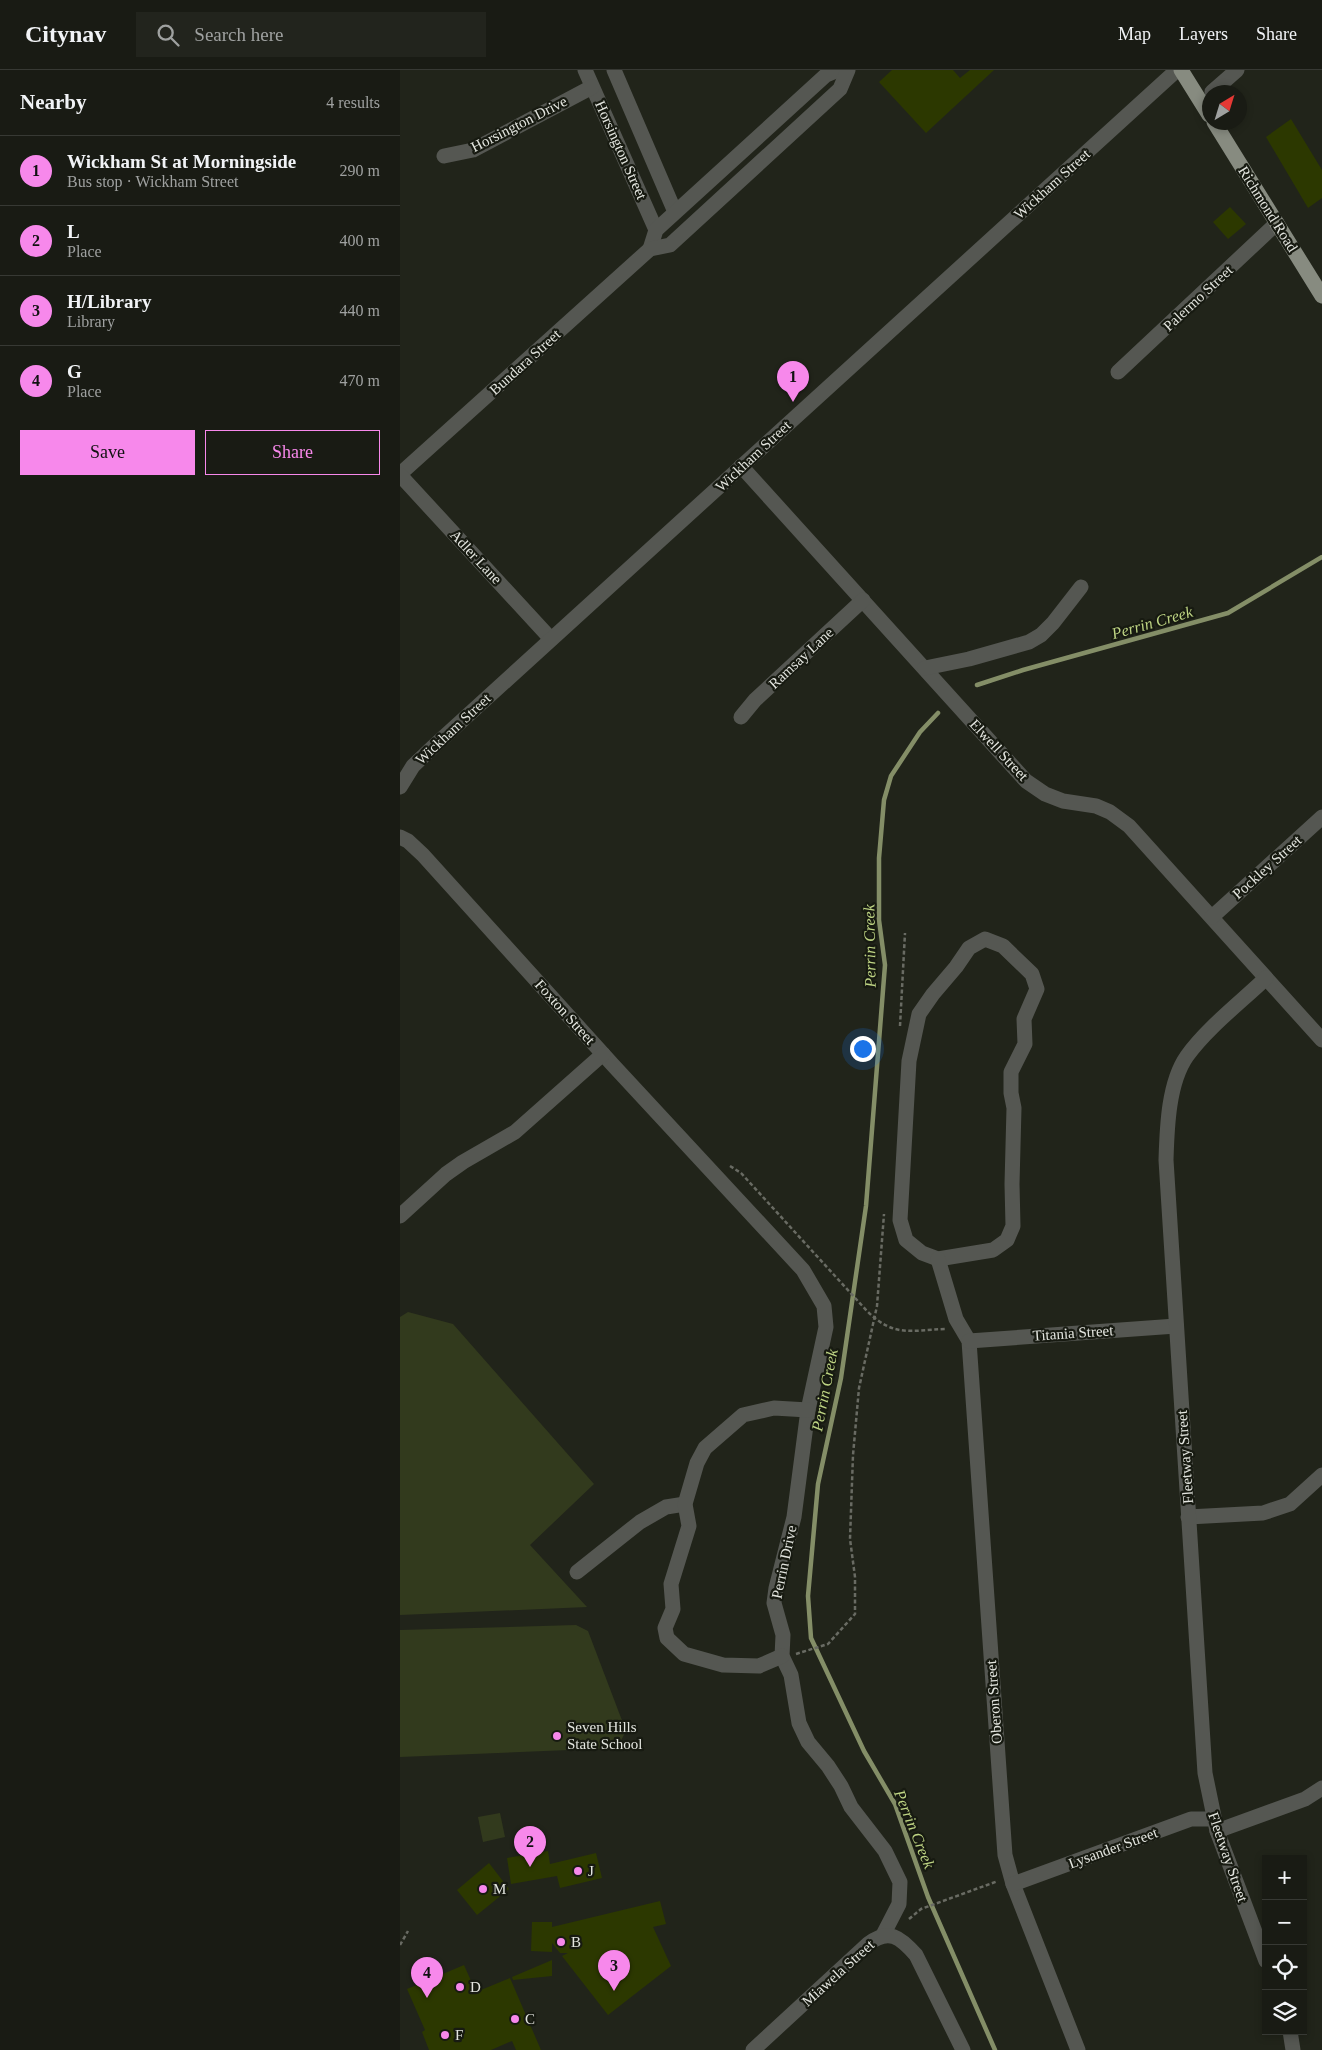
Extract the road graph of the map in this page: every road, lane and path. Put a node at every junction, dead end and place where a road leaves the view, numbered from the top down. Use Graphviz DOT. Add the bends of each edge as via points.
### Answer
graph roads {
  1 [pos="586,70"];
  2 [pos="614,70"];
  3 [pos="838,70"];
  4 [pos="848,70"];
  5 [pos="1177,70"];
  6 [pos="1181,70"];
  7 [pos="1237,70"];
  8 [pos="1220,85"];
  9 [pos="592,87"];
  10 [pos="1202,90"];
  11 [pos="1219,130"];
  12 [pos="444,156"];
  13 [pos="675,212"];
  14 [pos="1277,223"];
  15 [pos="656,230"];
  16 [pos="650,250"];
  17 [pos="1322,296"];
  18 [pos="1118,372"];
  19 [pos="741,466"];
  20 [pos="400,475"];
  21 [pos="1081,587"];
  22 [pos="863,600"];
  23 [pos="552,639"];
  24 [pos="925,668"];
  25 [pos="741,717"];
  26 [pos="400,786"];
  27 [pos="1322,817"];
  28 [pos="400,837"];
  29 [pos="1212,917"];
  30 [pos="905,933"];
  31 [pos="1266,978"];
  32 [pos="900,1029"];
  33 [pos="1322,1040"];
  34 [pos="603,1054"];
  35 [pos="730,1166"];
  36 [pos="728,1190"];
  37 [pos="884,1213"];
  38 [pos="400,1216"];
  39 [pos="938,1260"];
  40 [pos="874,1318"];
  41 [pos="1176,1326"];
  42 [pos="965,1334"];
  43 [pos="808,1410"];
  44 [pos="1322,1475"];
  45 [pos="686,1504"];
  46 [pos="1188,1517"];
  47 [pos="577,1572"];
  48 [pos="788,1656"];
  49 [pos="1322,1788"];
  50 [pos="1216,1825"];
  51 [pos="1013,1884"];
  52 [pos="921,1909"];
  53 [pos="408,1932"];
  54 [pos="883,1935"];
  55 [pos="400,1945"];
  56 [pos="1262,1950"];
  57 [pos="1291,2035"];
  58 [pos="753,2050"];
  59 [pos="963,2050"];
  60 [pos="1078,2050"];
  61 [pos="1293,2050"];
  1 -- 9 [label="street, Horsington Street"];
  2 -- 13 [label="street, Horsington Street"];
  3 -- 13 [label="street" via="826,75"];
  4 -- 16 [label="street, Bundara Street" via="840,89 670,245"];
  5 -- 19 [label="street, Wickham Street"];
  6 -- 10 [label="main road"];
  7 -- 8 [label="street"];
  9 -- 12 [label="street, Horsington Drive" via="473,150"];
  9 -- 15 [label="street, Horsington Street"];
  11 -- 14 [label="main road, Richmond Road"];
  13 -- 15 [label="street"];
  14 -- 17 [label="main road, Richmond Road"];
  14 -- 18 [label="street, Palermo Street"];
  15 -- 16 [label="street"];
  16 -- 20 [label="street, Bundara Street"];
  19 -- 22 [label="street, Elwell Street"];
  19 -- 23 [label="street, Wickham Street"];
  20 -- 23 [label="street, Adler Lane"];
  21 -- 24 [label="street" via="1053,623 1028,642"];
  22 -- 24 [label="street, Elwell Street"];
  22 -- 25 [label="street, Ramsay Lane" via="755,700"];
  23 -- 26 [label="street, Wickham Street" via="433,747"];
  24 -- 29 [label="street, Elwell Street" via="1026,781 1045,794 1110,812 1129,826"];
  27 -- 29 [label="street, Pockley Street"];
  28 -- 34 [label="street, Foxton Street" via="423,856"];
  29 -- 31 [label="street, Elwell Street"];
  30 -- 32 [label="path"];
  31 -- 33 [label="street, Elwell Street"];
  31 -- 41 [label="street, Fleetway Street" via="1186,1057 1170,1106 1166,1160"];
  34 -- 36 [label="street, Foxton Street"];
  34 -- 38 [label="street" via="515,1132 446,1174"];
  35 -- 40 [label="path" via="741,1173"];
  36 -- 43 [label="street, Perrin Drive" via="803,1270 824,1306 826,1327"];
  37 -- 40 [label="path"];
  39 -- 39 [label="street" via="922,1253 906,1240 900,1220 909,1061 919,1014 969,948 985,939 1004,946 1032,974 1037,989 1024,1019 1025,1044 1011,1072 1014,1108 1013,1226 1007,1240 993,1250"];
  39 -- 42 [label="street" via="956,1319"];
  40 -- 42 [label="path" via="898,1331"];
  40 -- 48 [label="path" via="859,1388 853,1455 850,1539 855,1614 828,1644"];
  41 -- 42 [label="street, Titania Street"];
  41 -- 46 [label="street, Fleetway Street"];
  42 -- 51 [label="street, Oberon Street" via="1003,1835"];
  43 -- 45 [label="street" via="774,1408 743,1416 732,1424 705,1448 697,1463"];
  43 -- 48 [label="street, Perrin Drive" via="794,1518 774,1603"];
  44 -- 46 [label="street" via="1290,1504 1263,1513"];
  45 -- 47 [label="street" via="666,1507 640,1522"];
  45 -- 48 [label="street" via="688,1526 671,1584 673,1609 665,1628 667,1638 684,1654 723,1665 759,1666"];
  46 -- 50 [label="street, Fleetway Street" via="1205,1773"];
  48 -- 54 [label="street, Perrin Drive" via="799,1723 808,1742 885,1851 900,1882 899,1904"];
  49 -- 50 [label="street, Lysander Street" via="1305,1799"];
  50 -- 51 [label="street, Lysander Street" via="1191,1819"];
  50 -- 56 [label="street, Fleetway Street"];
  51 -- 52 [label="path" via="1002,1880"];
  51 -- 60 [label="street, Oberon Street"];
  53 -- 55 [label="path"];
  54 -- 58 [label="street, Miawela Street" via="868,1944"];
  54 -- 59 [label="street, Miawela Street" via="905,1942 916,1955"];
  57 -- 61 [label="street"];
}
